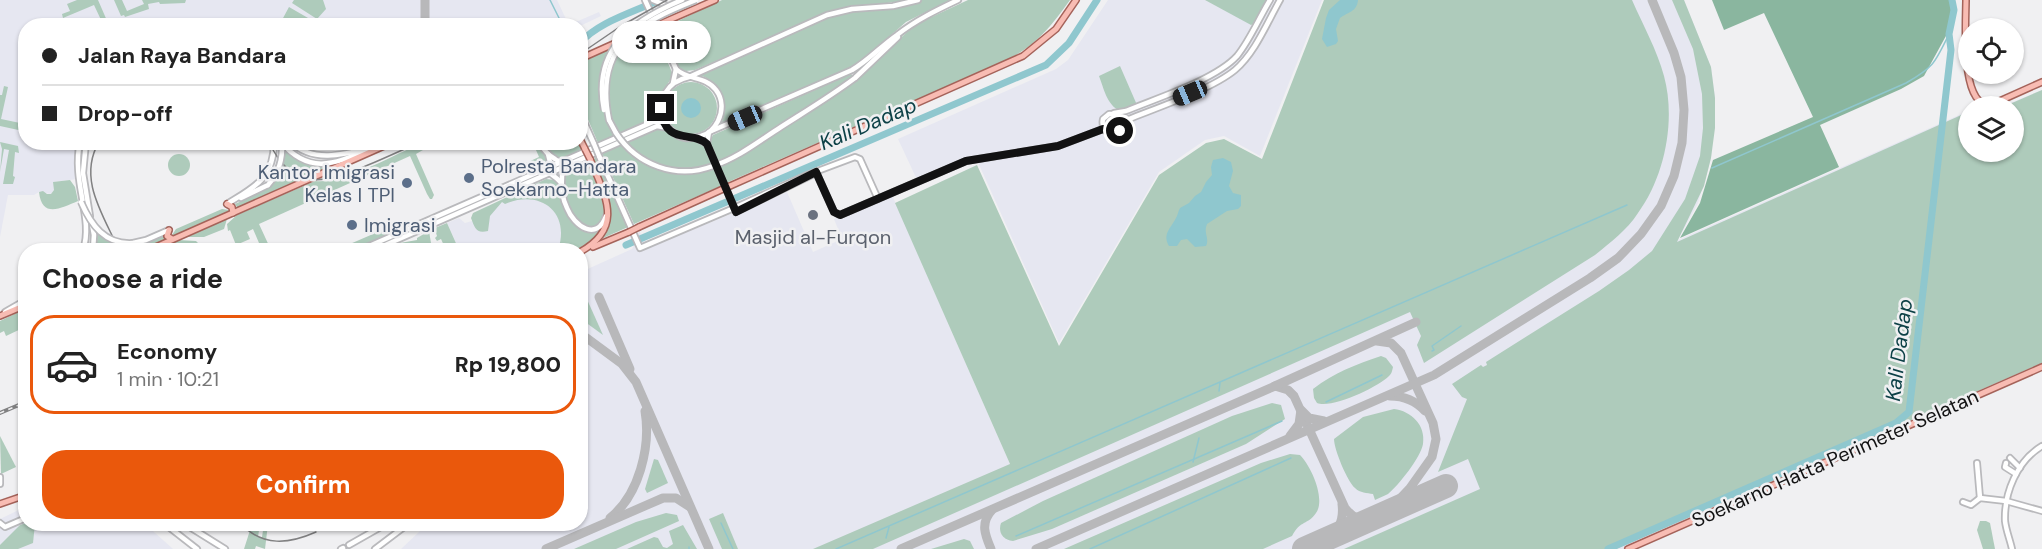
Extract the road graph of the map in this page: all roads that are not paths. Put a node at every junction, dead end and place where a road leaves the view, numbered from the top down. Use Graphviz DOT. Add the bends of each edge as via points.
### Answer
graph roads {
  1 [pos="653,0"];
  2 [pos="682,0"];
  3 [pos="695,0"];
  4 [pos="715,0"];
  5 [pos="918,0"];
  6 [pos="958,0"];
  7 [pos="1076,0"];
  8 [pos="1270,0"];
  9 [pos="1280,0"];
  10 [pos="1966,0"];
  11 [pos="645,1"];
  12 [pos="906,28"];
  13 [pos="1252,31"];
  14 [pos="1260,36"];
  15 [pos="588,56"];
  16 [pos="1229,64"];
  17 [pos="676,69"];
  18 [pos="1234,71"];
  19 [pos="1207,76"];
  20 [pos="689,77"];
  21 [pos="2042,82"];
  22 [pos="673,83"];
  23 [pos="1211,84"];
  24 [pos="661,111"];
  25 [pos="1114,113"];
  26 [pos="609,120"];
  27 [pos="1122,127"];
  28 [pos="670,129"];
  29 [pos="1103,129"];
  30 [pos="588,131"];
  31 [pos="709,132"];
  32 [pos="697,138"];
  33 [pos="707,144"];
  34 [pos="79,150"];
  35 [pos="85,150"];
  36 [pos="273,150"];
  37 [pos="281,150"];
  38 [pos="289,150"];
  39 [pos="300,150"];
  40 [pos="357,150"];
  41 [pos="367,150"];
  42 [pos="375,150"];
  43 [pos="545,150"];
  44 [pos="586,150"];
  45 [pos="548,154"];
  46 [pos="564,164"];
  47 [pos="548,171"];
  48 [pos="815,173"];
  49 [pos="562,184"];
  50 [pos="602,189"];
  51 [pos="878,199"];
  52 [pos="81,202"];
  53 [pos="227,204"];
  54 [pos="734,208"];
  55 [pos="232,213"];
  56 [pos="169,230"];
  57 [pos="174,239"];
  58 [pos="84,243"];
  59 [pos="93,243"];
  60 [pos="165,243"];
  61 [pos="377,243"];
  62 [pos="389,243"];
  63 [pos="588,246"];
  64 [pos="588,249"];
  65 [pos="18,305"];
  66 [pos="18,308"];
  67 [pos="0,316"];
  68 [pos="2042,366"];
  69 [pos="2042,446"];
  70 [pos="2010,458"];
  71 [pos="1977,463"];
  72 [pos="2006,463"];
  73 [pos="2020,468"];
  74 [pos="2016,474"];
  75 [pos="0,477"];
  76 [pos="0,484"];
  77 [pos="18,498"];
  78 [pos="1980,498"];
  79 [pos="2006,501"];
  80 [pos="1964,502"];
  81 [pos="0,504"];
  82 [pos="2042,511"];
  83 [pos="18,521"];
  84 [pos="0,523"];
  85 [pos="174,531"];
  86 [pos="196,531"];
  87 [pos="374,531"];
  88 [pos="399,531"];
  89 [pos="350,545"];
  90 [pos="197,549"];
  91 [pos="225,549"];
  92 [pos="375,549"];
  93 [pos="1628,549"];
  94 [pos="2012,549"];
  1 -- 3 [label="street" via="675,6"];
  2 -- 26 [label="street, bridge" via="640,21 615,46 603,81 602,98"];
  3 -- 26 [label="street, bridge" via="651,19 624,42 610,66 605,85"];
  4 -- 15 [label="main road, bridge"];
  5 -- 20 [label="street" via="827,15"];
  6 -- 12 [label="street"];
  7 -- 64 [label="main road, bridge" via="1056,29 1023,56"];
  8 -- 13 [label="street"];
  9 -- 14 [label="street"];
  10 -- 21 [label="main road" via="1967,75 1980,103 1993,104"];
  11 -- 17 [label="street"];
  12 -- 26 [label="street, bridge" via="855,78 712,167 671,170 647,163 626,146"];
  12 -- 31 [label="street" via="852,70"];
  13 -- 14 [label="street"];
  13 -- 16 [label="street"];
  14 -- 18 [label="street"];
  16 -- 18 [label="street"];
  16 -- 19 [label="street"];
  17 -- 20 [label="street"];
  17 -- 22 [label="street"];
  18 -- 23 [label="street"];
  19 -- 23 [label="street"];
  19 -- 25 [label="street"];
  20 -- 22 [label="street"];
  20 -- 31 [label="street" via="709,83 720,99 720,118"];
  22 -- 24 [label="street" via="664,94"];
  23 -- 27 [label="street" via="1129,119"];
  24 -- 28 [label="street"];
  24 -- 46 [label="street" via="657,121"];
  25 -- 27 [label="street" via="1121,118"];
  25 -- 29 [label="street" via="1104,117"];
  27 -- 29 [label="street" via="1112,134"];
  28 -- 32 [label="street" via="681,136"];
  28 -- 46 [label="street" via="657,126"];
  29 -- 51 [label="street" via="1058,146 966,161"];
  30 -- 54 [label="street, bridge" via="640,248"];
  31 -- 32 [label="street"];
  31 -- 33 [label="street"];
  32 -- 33 [label="street"];
  33 -- 54 [label="street"];
  34 -- 52 [label="street"];
  35 -- 59 [label="street" via="83,173"];
  36 -- 53 [label="street" via="272,163 263,180"];
  37 -- 53 [label="street, bridge" via="280,164 268,185"];
  38 -- 41 [label="street" via="296,157 322,164"];
  39 -- 40 [label="street" via="315,156"];
  42 -- 55 [label="main road"];
  43 -- 45 [label="street"];
  44 -- 50 [label="main road, bridge"];
  45 -- 46 [label="street"];
  45 -- 47 [label="street"];
  46 -- 47 [label="street"];
  46 -- 49 [label="street"];
  47 -- 49 [label="street"];
  47 -- 61 [label="street"];
  47 -- 62 [label="street"];
  48 -- 51 [label="street" via="836,214"];
  48 -- 51 [label="street" via="859,158"];
  48 -- 54 [label="street"];
  49 -- 50 [label="street" via="568,211 576,224 587,229 599,226 606,218"];
  50 -- 63 [label="main road" via="608,208 606,226"];
  52 -- 56 [label="street, bridge" via="99,232 113,240 133,243"];
  52 -- 58 [label="street"];
  53 -- 55 [label="main road"];
  55 -- 57 [label="main road"];
  56 -- 57 [label="main road" via="168,238"];
  57 -- 60 [label="main road"];
  65 -- 67 [label="street"];
  66 -- 67 [label="main road"];
  68 -- 93 [label="main road, Soekarno Hatta Perimeter Selatan"];
  69 -- 73 [label="street"];
  70 -- 73 [label="street"];
  71 -- 78 [label="street"];
  72 -- 74 [label="street"];
  73 -- 74 [label="street"];
  74 -- 79 [label="street"];
  75 -- 76 [label="street"];
  77 -- 81 [label="main road"];
  78 -- 79 [label="street"];
  78 -- 80 [label="street" via="1971,505"];
  79 -- 82 [label="street"];
  79 -- 94 [label="street" via="2005,522"];
  83 -- 84 [label="street" via="5,527"];
  85 -- 90 [label="street"];
  86 -- 91 [label="street"];
  87 -- 89 [label="street"];
  88 -- 92 [label="street"];
}
